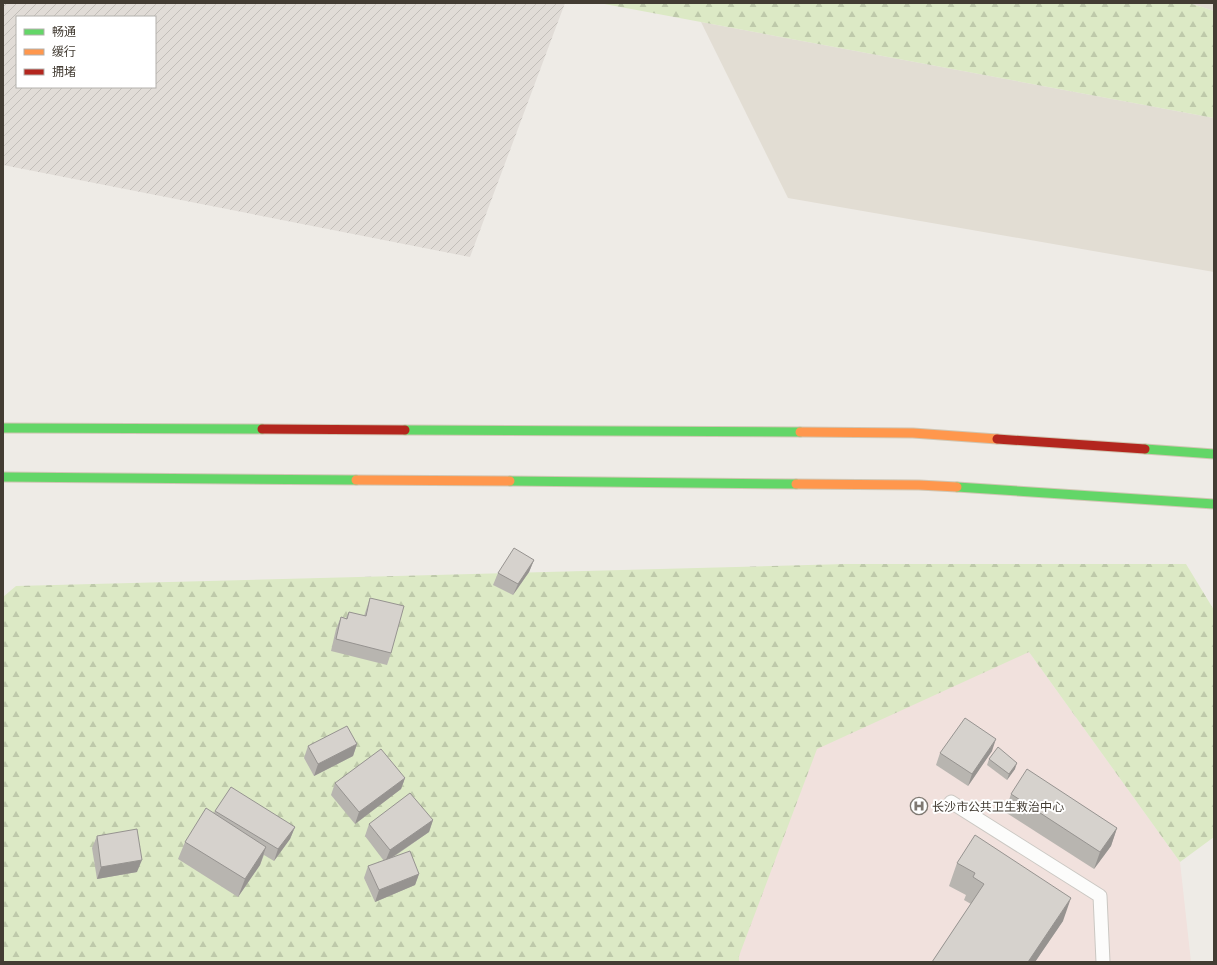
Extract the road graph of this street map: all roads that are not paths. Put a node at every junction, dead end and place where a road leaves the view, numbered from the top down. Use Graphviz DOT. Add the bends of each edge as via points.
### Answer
graph roads {
  1 [pos="3,428"];
  2 [pos="1214,454"];
  3 [pos="3,477"];
  4 [pos="1214,504"];
  5 [pos="951,802"];
  6 [pos="1103,962"];
  1 -- 2 [label="main road" via="913,433"];
  3 -- 4 [label="main road" via="919,485"];
  5 -- 6 [label="lane" via="1100,896"];
}
